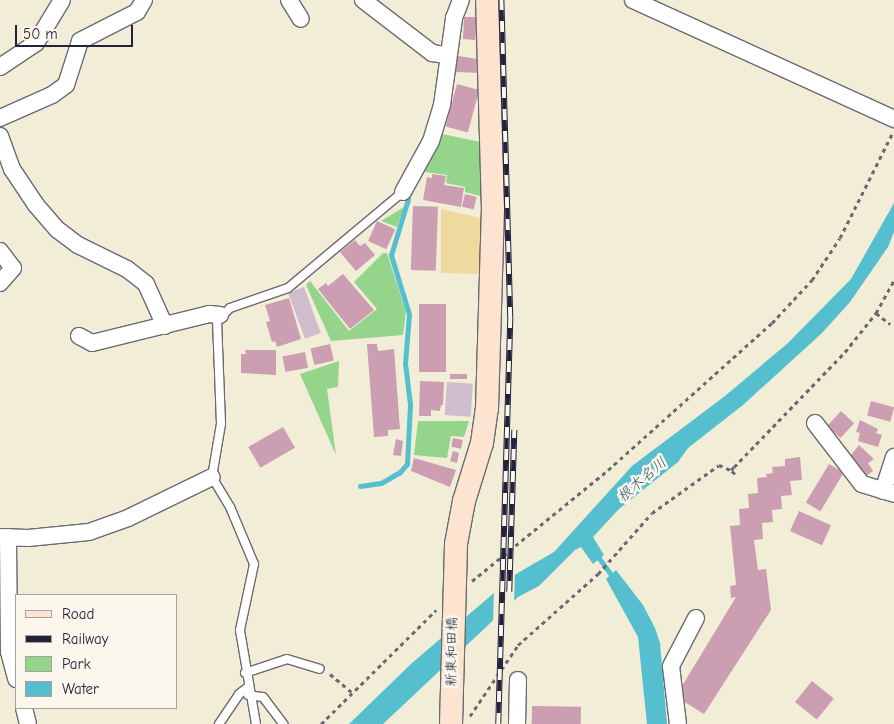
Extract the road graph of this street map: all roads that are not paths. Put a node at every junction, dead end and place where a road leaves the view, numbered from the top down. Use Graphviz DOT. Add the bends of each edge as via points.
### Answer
graph roads {
  1 [pos="62,0"];
  2 [pos="144,0"];
  3 [pos="290,0"];
  4 [pos="363,0"];
  5 [pos="461,0"];
  6 [pos="487,0"];
  7 [pos="633,0"];
  8 [pos="301,19"];
  9 [pos="447,55"];
  10 [pos="0,67"];
  11 [pos="0,118"];
  12 [pos="894,119"];
  13 [pos="0,136"];
  14 [pos="403,192"];
  15 [pos="0,251"];
  16 [pos="0,283"];
  17 [pos="220,315"];
  18 [pos="164,326"];
  19 [pos="79,336"];
  20 [pos="815,423"];
  21 [pos="894,457"];
  22 [pos="212,477"];
  23 [pos="888,492"];
  24 [pos="4,537"];
  25 [pos="696,618"];
  26 [pos="320,669"];
  27 [pos="245,673"];
  28 [pos="15,675"];
  29 [pos="518,680"];
  30 [pos="248,691"];
  31 [pos="24,709"];
  32 [pos="456,718"];
  33 [pos="28,724"];
  34 [pos="219,724"];
  35 [pos="256,724"];
  36 [pos="283,724"];
  37 [pos="517,724"];
  38 [pos="678,724"];
  1 -- 10 [label="street" via="36,43"];
  2 -- 11 [label="street" via="137,12 80,41 66,85 52,95"];
  3 -- 8 [label="street"];
  4 -- 9 [label="street" via="432,53"];
  5 -- 9 [label="street"];
  6 -- 32 [label="street, 新東和田橋" via="493,182 487,409 482,443 459,526 449,595"];
  7 -- 12 [label="street"];
  9 -- 14 [label="street" via="442,106 431,141"];
  13 -- 18 [label="street" via="12,168 47,218 78,245 127,269 146,284"];
  14 -- 17 [label="lane" via="288,288"];
  15 -- 16 [label="street" via="13,268"];
  17 -- 18 [label="street" via="209,314"];
  17 -- 22 [label="lane" via="216,321 220,424"];
  18 -- 19 [label="street" via="92,343"];
  20 -- 23 [label="street" via="862,484"];
  21 -- 23 [label="street"];
  22 -- 24 [label="street" via="96,530 28,538"];
  22 -- 27 [label="lane" via="230,507 254,564 240,630"];
  24 -- 28 [label="street" via="9,652"];
  25 -- 38 [label="street" via="672,666"];
  26 -- 27 [label="lane" via="287,659"];
  27 -- 30 [label="lane"];
  29 -- 37 [label="street"];
  30 -- 34 [label="lane" via="238,694"];
  30 -- 35 [label="lane"];
  30 -- 36 [label="lane" via="263,697"];
  31 -- 33 [label="street"];
}
